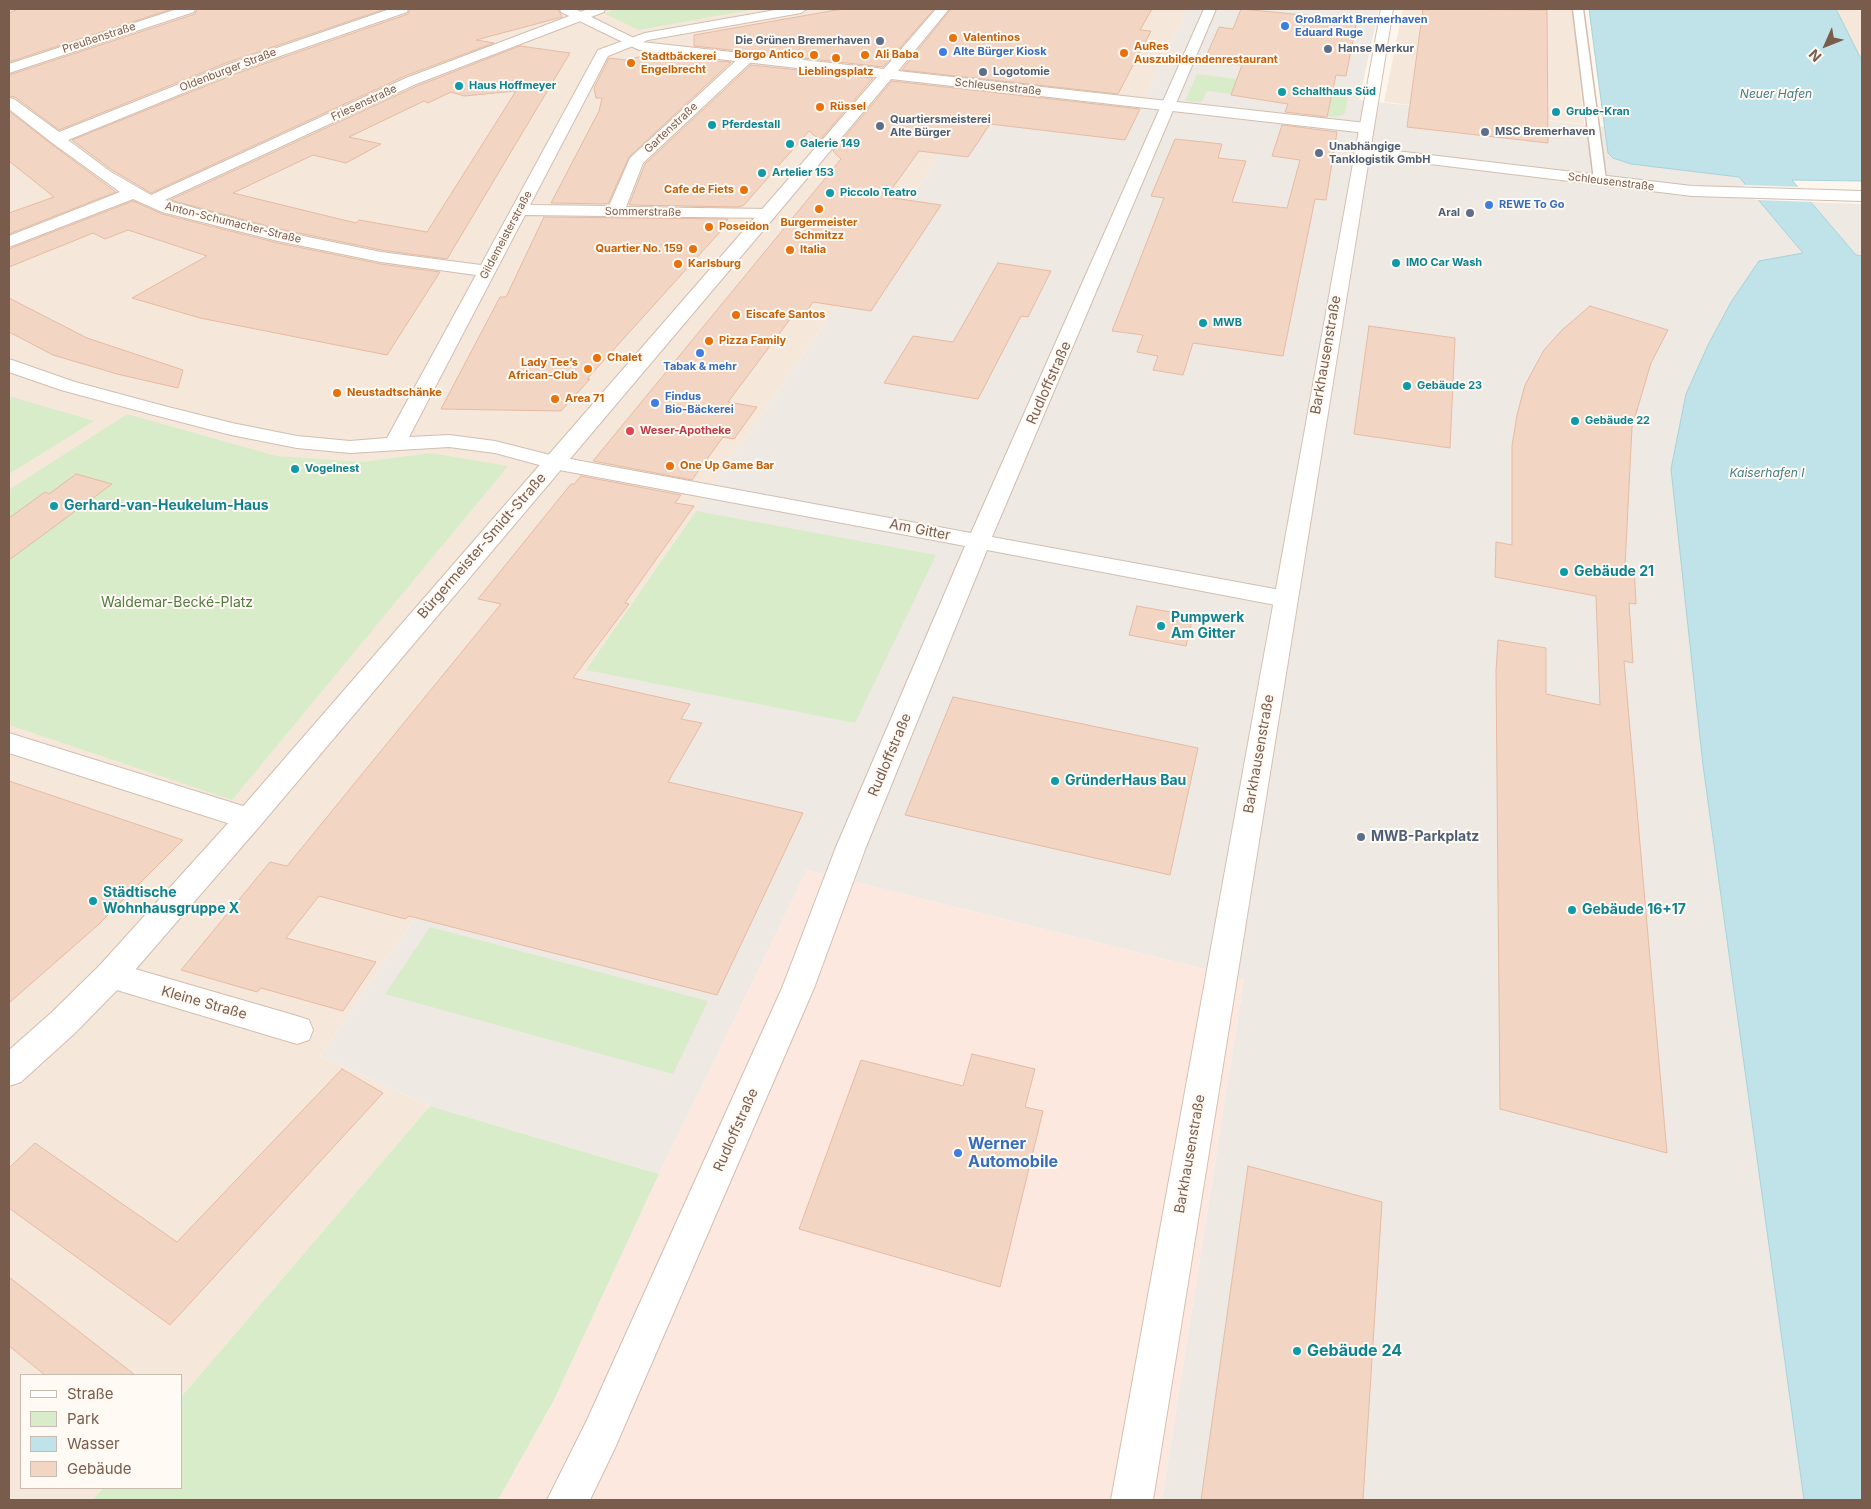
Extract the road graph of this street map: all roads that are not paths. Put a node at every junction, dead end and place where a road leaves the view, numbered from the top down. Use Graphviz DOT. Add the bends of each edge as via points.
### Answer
graph roads {
  1 [pos="189,9"];
  2 [pos="402,9"];
  3 [pos="566,9"];
  4 [pos="599,9"];
  5 [pos="801,9"];
  6 [pos="943,9"];
  7 [pos="1210,9"];
  8 [pos="1387,9"];
  9 [pos="1578,9"];
  10 [pos="582,17"];
  11 [pos="631,42"];
  12 [pos="746,59"];
  13 [pos="9,69"];
  14 [pos="887,75"];
  15 [pos="9,102"];
  16 [pos="1167,106"];
  17 [pos="1366,128"];
  18 [pos="56,139"];
  19 [pos="1362,152"];
  20 [pos="1600,180"];
  21 [pos="133,193"];
  22 [pos="1862,196"];
  23 [pos="150,201"];
  24 [pos="519,210"];
  25 [pos="616,211"];
  26 [pos="768,214"];
  27 [pos="9,242"];
  28 [pos="487,271"];
  29 [pos="9,365"];
  30 [pos="395,443"];
  31 [pos="554,462"];
  32 [pos="979,542"];
  33 [pos="1286,599"];
  34 [pos="9,743"];
  35 [pos="249,820"];
  36 [pos="111,976"];
  37 [pos="297,1030"];
  38 [pos="9,1071"];
  39 [pos="568,1500"];
  40 [pos="1132,1500"];
  1 -- 13 [label="street, Preußenstraße"];
  2 -- 18 [label="street, Oldenburger Straße" via="241,65"];
  3 -- 10 [label="street, Schleusenstraße"];
  4 -- 10 [label="street, Friesenstraße"];
  5 -- 11 [label="street, Gildemeisterstraße"];
  6 -- 14 [label="street, Bürgermeister-Smidt-Straße"];
  7 -- 16 [label="street, Rudloffstraße"];
  8 -- 17 [label="street, Barkhausenstraße"];
  9 -- 20 [label="street"];
  10 -- 11 [label="street, Schleusenstraße"];
  10 -- 23 [label="street, Friesenstraße" via="411,81"];
  11 -- 12 [label="street, Schleusenstraße" via="639,46"];
  11 -- 24 [label="street, Gildemeisterstraße" via="603,53"];
  12 -- 14 [label="street, Schleusenstraße"];
  12 -- 25 [label="street, Gartenstraße" via="636,161"];
  14 -- 16 [label="street, Schleusenstraße"];
  14 -- 26 [label="street, Bürgermeister-Smidt-Straße"];
  15 -- 18 [label="street, Anton-Schumacher-Straße"];
  16 -- 17 [label="street, Schleusenstraße"];
  16 -- 32 [label="street, Rudloffstraße"];
  17 -- 19 [label="street, Barkhausenstraße"];
  18 -- 21 [label="street, Anton-Schumacher-Straße"];
  19 -- 20 [label="street, Schleusenstraße"];
  19 -- 33 [label="street, Barkhausenstraße"];
  20 -- 22 [label="street, Schleusenstraße" via="1711,192"];
  21 -- 23 [label="street, Anton-Schumacher-Straße"];
  21 -- 27 [label="street"];
  23 -- 28 [label="street, Anton-Schumacher-Straße" via="216,221 372,255"];
  24 -- 25 [label="street, Sommerstraße"];
  24 -- 28 [label="street, Gildemeisterstraße"];
  25 -- 26 [label="street, Sommerstraße"];
  26 -- 31 [label="street, Bürgermeister-Smidt-Straße"];
  28 -- 30 [label="street, Gildemeisterstraße"];
  29 -- 30 [label="street" via="68,386 230,429 296,442 350,447"];
  30 -- 31 [label="street" via="449,441 495,446"];
  31 -- 32 [label="street, Am Gitter"];
  31 -- 35 [label="street, Bürgermeister-Smidt-Straße"];
  32 -- 33 [label="street, Am Gitter"];
  32 -- 39 [label="street, Rudloffstraße" via="851,846 798,988 609,1416"];
  33 -- 40 [label="street, Barkhausenstraße"];
  34 -- 35 [label="street"];
  35 -- 36 [label="street, Bürgermeister-Smidt-Straße"];
  36 -- 37 [label="street, Kleine Straße"];
  36 -- 38 [label="street, Bürgermeister-Smidt-Straße"];
}
